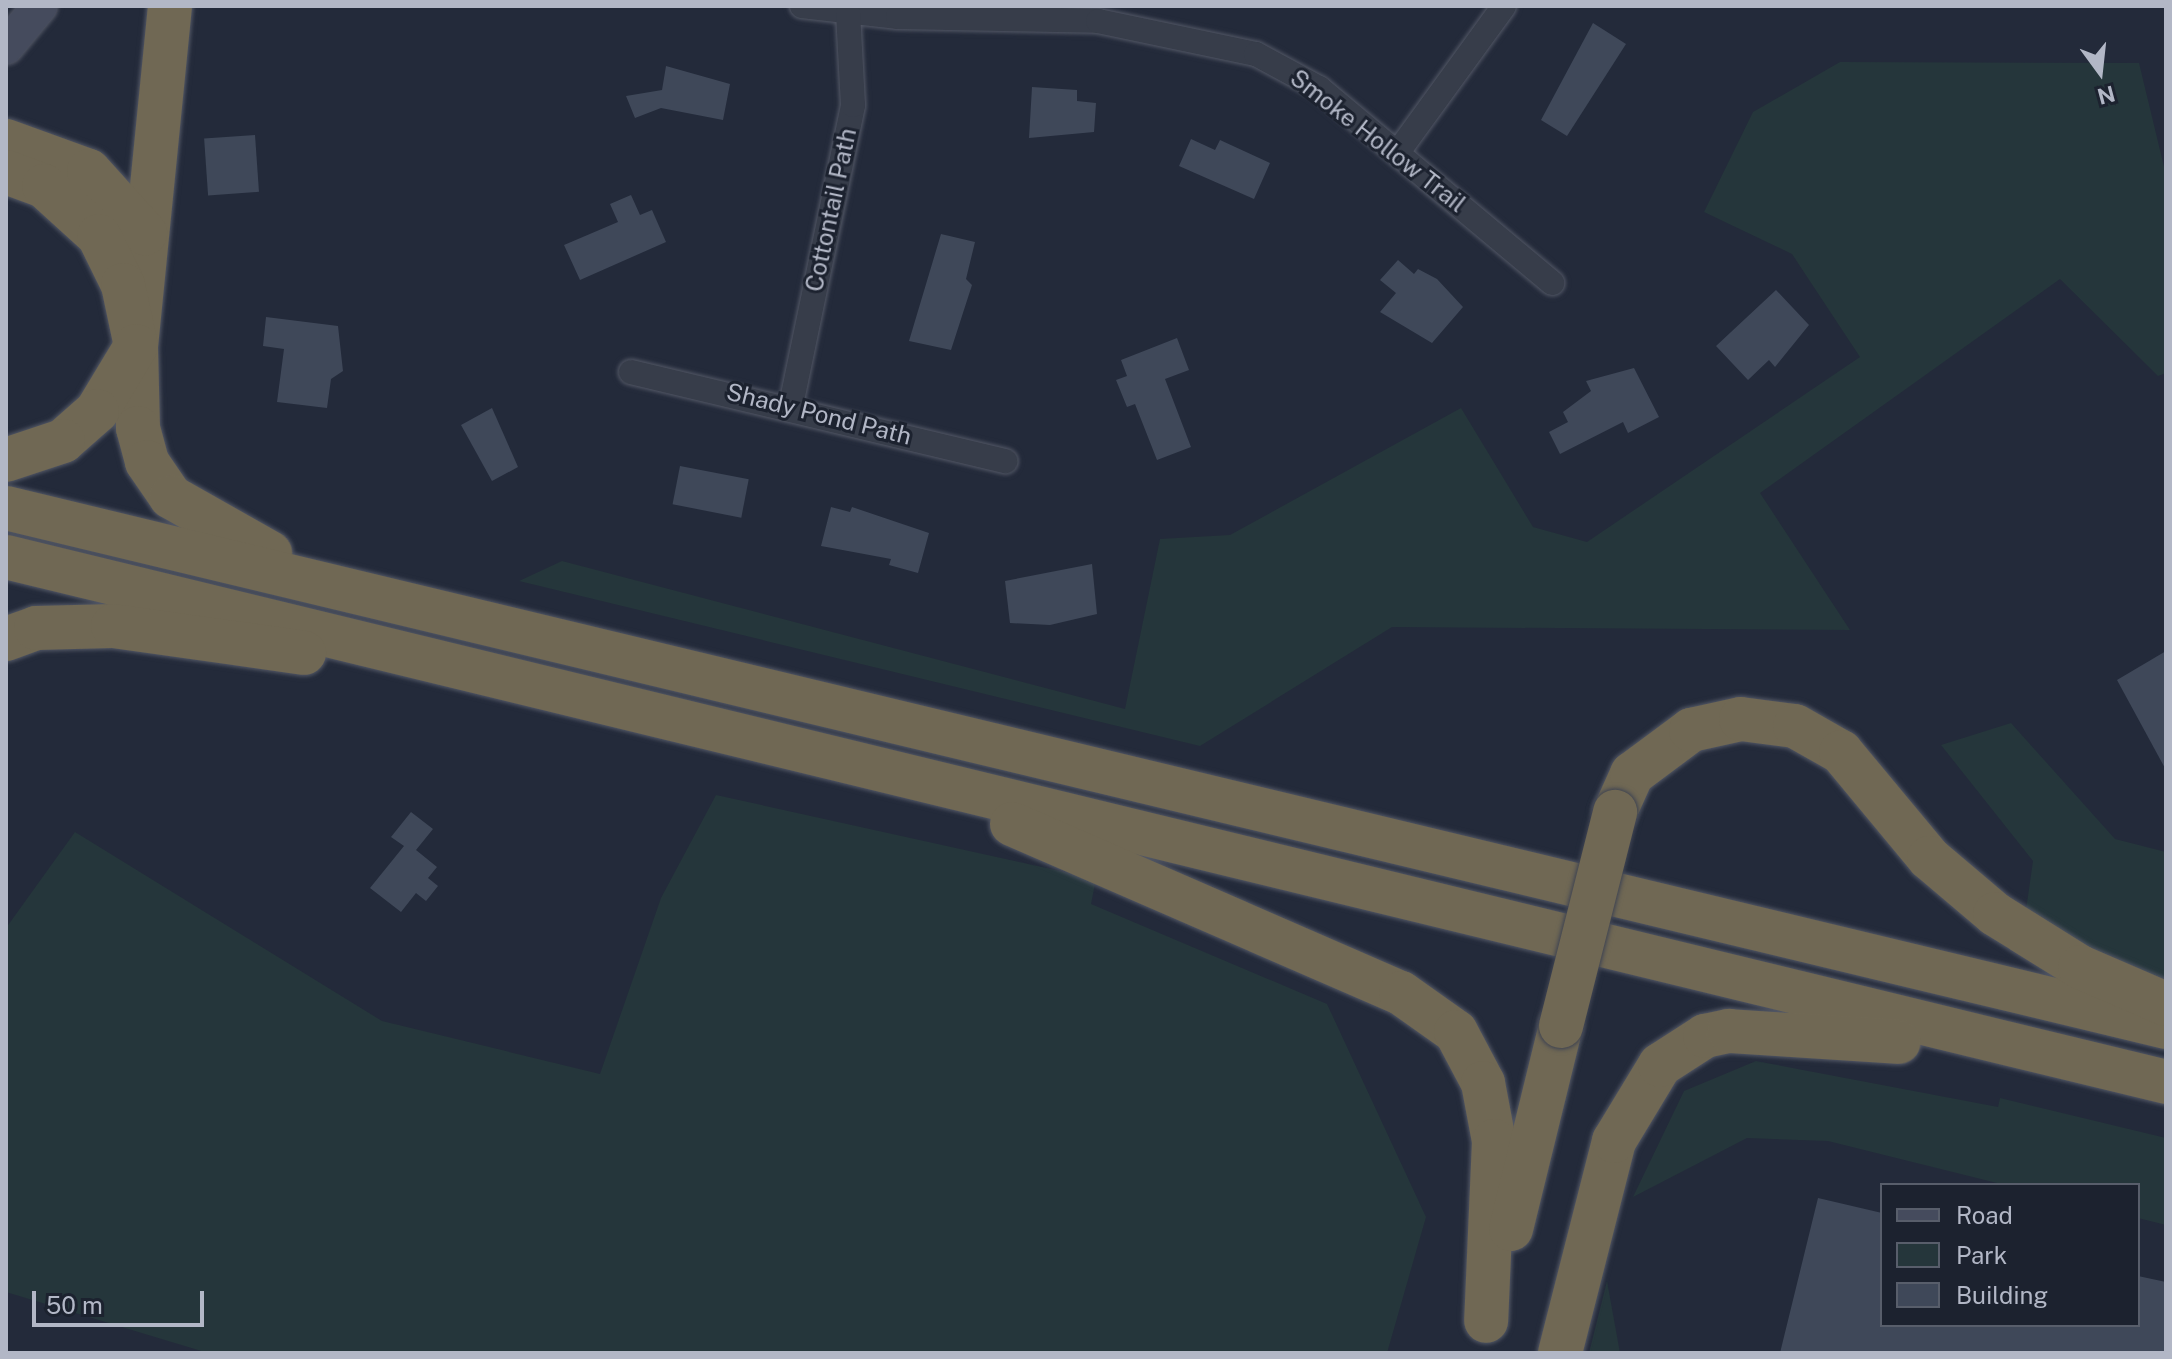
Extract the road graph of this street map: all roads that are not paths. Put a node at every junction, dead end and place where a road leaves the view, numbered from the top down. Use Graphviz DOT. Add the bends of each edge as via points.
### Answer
graph roads {
  1 [pos="40,6"];
  2 [pos="53,6"];
  3 [pos="170,6"];
  4 [pos="802,6"];
  5 [pos="1504,6"];
  6 [pos="848,13"];
  7 [pos="10,42"];
  8 [pos="6,141"];
  9 [pos="1398,152"];
  10 [pos="6,172"];
  11 [pos="145,233"];
  12 [pos="1552,283"];
  13 [pos="136,346"];
  14 [pos="631,372"];
  15 [pos="791,405"];
  16 [pos="6,460"];
  17 [pos="1006,461"];
  18 [pos="6,508"];
  19 [pos="6,557"];
  20 [pos="6,639"];
  21 [pos="588,644"];
  22 [pos="643,710"];
  23 [pos="830,757"];
  24 [pos="2166,1004"];
  25 [pos="2166,1027"];
  26 [pos="2166,1082"];
  27 [pos="2166,1091"];
  28 [pos="1482,1337"];
  29 [pos="1560,1353"];
  1 -- 7 [label="street"];
  2 -- 7 [label="street"];
  3 -- 11 [label="highway"];
  4 -- 6 [label="street, Smoke Hollow Trail"];
  5 -- 9 [label="street"];
  6 -- 9 [label="street, Smoke Hollow Trail" via="1098,21 1218,43 1290,70"];
  6 -- 15 [label="street, Cottontail Path" via="853,105"];
  8 -- 11 [label="highway" via="89,171"];
  9 -- 12 [label="street, Smoke Hollow Trail"];
  10 -- 13 [label="highway" via="44,186 99,236 123,285"];
  11 -- 13 [label="highway"];
  13 -- 16 [label="highway" via="97,411 75,431"];
  13 -- 21 [label="highway" via="138,428 147,462 195,516 269,553"];
  14 -- 15 [label="street, Shady Pond Path"];
  15 -- 17 [label="street, Shady Pond Path"];
  18 -- 21 [label="highway"];
  19 -- 22 [label="highway"];
  20 -- 22 [label="highway" via="36,628 113,626"];
  21 -- 25 [label="highway"];
  22 -- 23 [label="highway"];
  23 -- 26 [label="highway"];
  23 -- 28 [label="highway" via="1122,869 1401,993 1443,1020 1476,1064 1492,1123"];
  24 -- 28 [label="highway, bridge" via="2080,967 1995,914 1929,858 1841,752 1795,726 1741,719 1691,730 1632,774 1615,812"];
  27 -- 29 [label="highway" via="1843,1035 1752,1030 1705,1036 1660,1065 1626,1113 1603,1174"];
}
